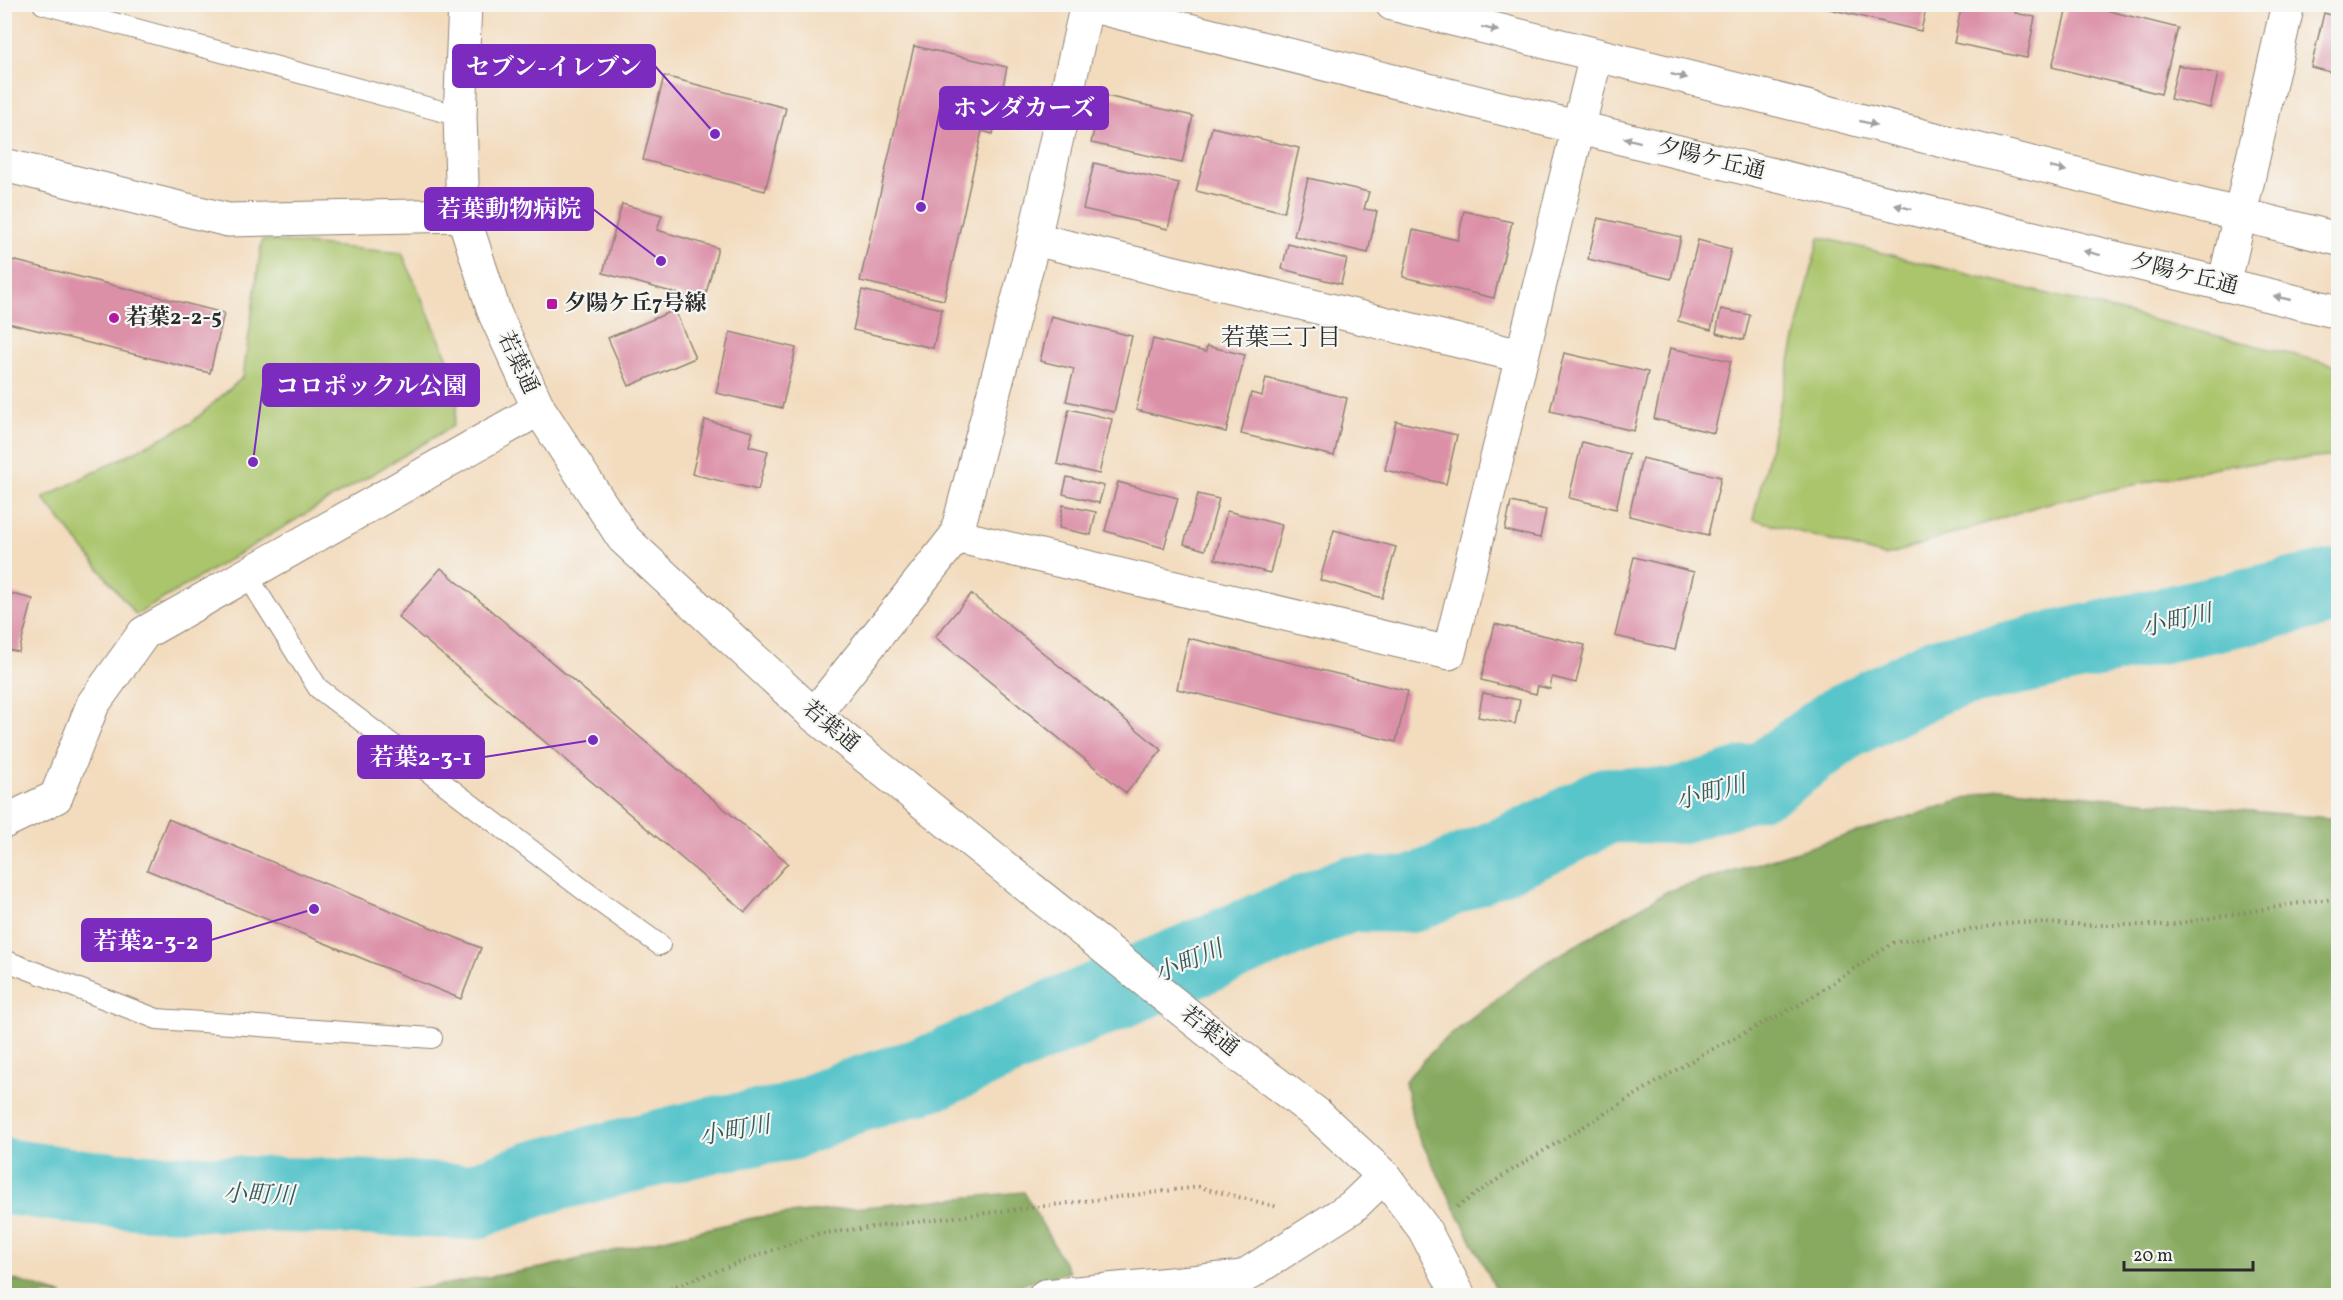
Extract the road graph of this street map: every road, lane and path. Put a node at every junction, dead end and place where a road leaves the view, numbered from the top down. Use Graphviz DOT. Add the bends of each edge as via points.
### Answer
graph roads {
  1 [pos="43,4"];
  2 [pos="465,4"];
  3 [pos="1392,4"];
  4 [pos="2289,4"];
  5 [pos="1086,5"];
  6 [pos="1596,56"];
  7 [pos="460,116"];
  8 [pos="1580,128"];
  9 [pos="4,165"];
  10 [pos="2240,214"];
  11 [pos="463,215"];
  12 [pos="1034,239"];
  13 [pos="2338,239"];
  14 [pos="2224,285"];
  15 [pos="2338,312"];
  16 [pos="1521,356"];
  17 [pos="539,409"];
  18 [pos="956,536"];
  19 [pos="247,575"];
  20 [pos="813,715"];
  21 [pos="4,822"];
  22 [pos="2338,899"];
  23 [pos="660,945"];
  24 [pos="4,960"];
  25 [pos="432,1038"];
  26 [pos="1384,1176"];
  27 [pos="1319,1228"];
  28 [pos="1424,1229"];
  29 [pos="648,1296"];
  30 [pos="1045,1296"];
  31 [pos="1458,1296"];
  1 -- 7 [label="lane"];
  2 -- 7 [label="street, 若葉通"];
  3 -- 6 [label="street, one-way"];
  4 -- 10 [label="street"];
  5 -- 8 [label="street, 夕陽ケ丘通"];
  5 -- 12 [label="street"];
  6 -- 8 [label="street"];
  6 -- 10 [label="street, one-way"];
  7 -- 11 [label="street, 若葉通"];
  14 -- 8 [label="street, 夕陽ケ丘通, one-way"];
  8 -- 16 [label="street"];
  9 -- 11 [label="street" via="228,220"];
  10 -- 13 [label="street"];
  10 -- 14 [label="street"];
  11 -- 17 [label="street, 若葉通" via="495,314"];
  12 -- 16 [label="street"];
  12 -- 18 [label="street"];
  15 -- 14 [label="street, 夕陽ケ丘通, one-way"];
  16 -- 18 [label="street" via="1449,653"];
  17 -- 19 [label="street"];
  17 -- 20 [label="street, 若葉通" via="623,538"];
  18 -- 20 [label="street"];
  19 -- 21 [label="street" via="144,633 93,704 56,796"];
  19 -- 23 [label="lane" via="318,688"];
  20 -- 26 [label="street, 若葉通" via="1318,1115"];
  22 -- 28 [label="path" via="2169,925 2016,922 1893,943 1799,1005 1701,1055 1612,1108"];
  24 -- 25 [label="lane" via="157,1018"];
  26 -- 27 [label="street" via="1352,1207"];
  26 -- 28 [label="street, 若葉通"];
  27 -- 29 [label="path" via="1278,1207 1199,1187 817,1234"];
  27 -- 30 [label="street" via="1243,1277"];
  28 -- 31 [label="street, 若葉通"];
}
